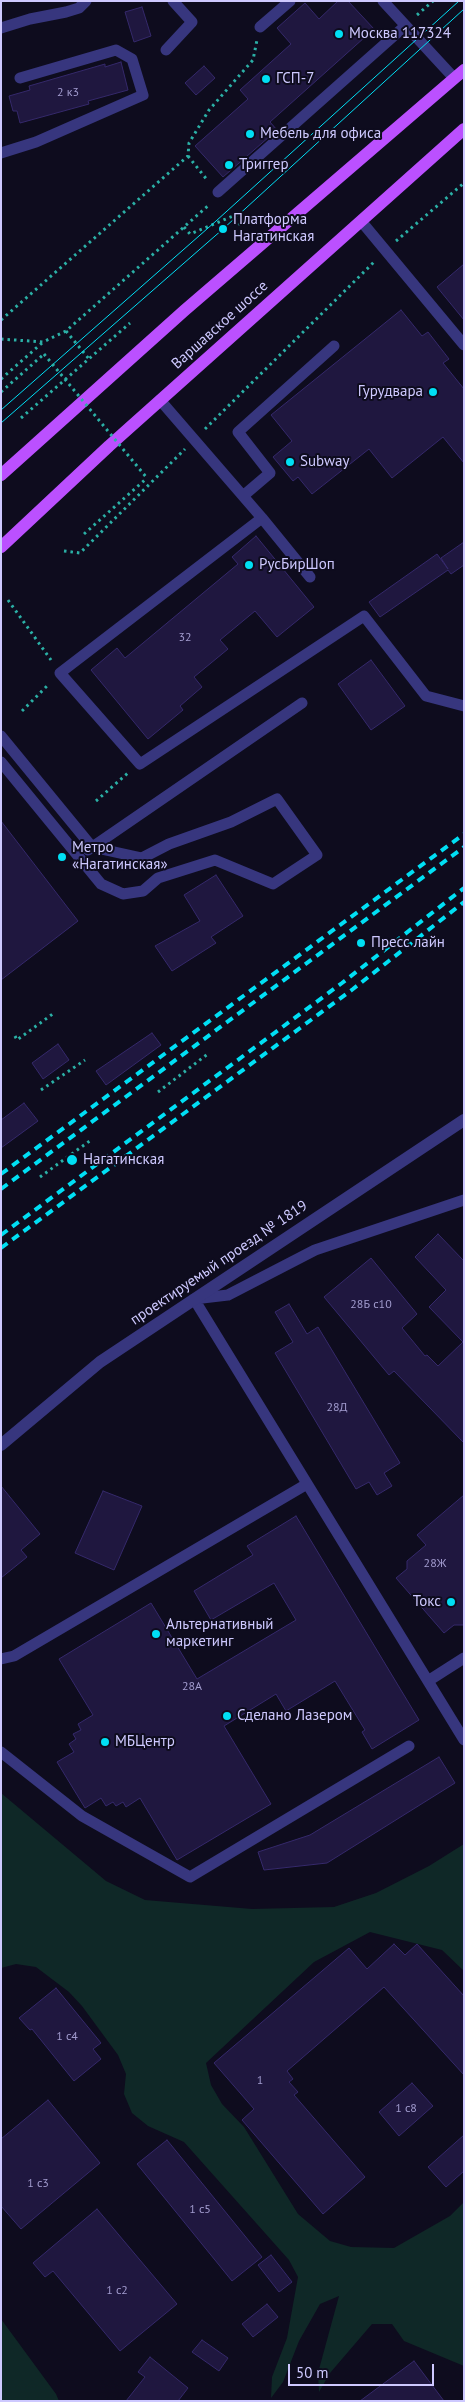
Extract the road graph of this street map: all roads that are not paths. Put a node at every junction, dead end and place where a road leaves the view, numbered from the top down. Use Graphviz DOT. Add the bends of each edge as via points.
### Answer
graph roads {
  1 [pos="86,1"];
  2 [pos="173,1"];
  3 [pos="290,1"];
  4 [pos="383,1"];
  5 [pos="405,26"];
  6 [pos="1,28"];
  7 [pos="260,28"];
  8 [pos="166,50"];
  9 [pos="464,70"];
  10 [pos="20,78"];
  11 [pos="454,78"];
  12 [pos="464,129"];
  13 [pos="1,153"];
  14 [pos="218,192"];
  15 [pos="361,221"];
  16 [pos="464,345"];
  17 [pos="334,346"];
  18 [pos="160,400"];
  19 [pos="1,475"];
  20 [pos="243,496"];
  21 [pos="262,518"];
  22 [pos="1,547"];
  23 [pos="310,577"];
  24 [pos="302,703"];
  25 [pos="464,706"];
  26 [pos="1,736"];
  27 [pos="1,762"];
  28 [pos="92,847"];
  29 [pos="79,858"];
  30 [pos="464,1120"];
  31 [pos="464,1200"];
  32 [pos="194,1299"];
  33 [pos="1,1445"];
  34 [pos="307,1484"];
  35 [pos="1,1658"];
  36 [pos="464,1658"];
  37 [pos="428,1681"];
  38 [pos="464,1740"];
  39 [pos="409,1746"];
  40 [pos="1,1752"];
  1 -- 6 [label="lane" via="79,8"];
  2 -- 8 [label="lane" via="192,22"];
  3 -- 7 [label="lane"];
  4 -- 5 [label="lane"];
  5 -- 11 [label="lane"];
  5 -- 14 [label="lane"];
  9 -- 11 [label="main road"];
  10 -- 13 [label="lane" via="116,50 132,59 143,96 36,142"];
  11 -- 19 [label="main road" via="185,310"];
  12 -- 15 [label="main road, Варшавское шоссе"];
  15 -- 16 [label="lane"];
  15 -- 18 [label="main road, Варшавское шоссе"];
  17 -- 20 [label="lane" via="238,432 270,472"];
  18 -- 20 [label="lane"];
  18 -- 22 [label="main road, Варшавское шоссе"];
  20 -- 21 [label="lane"];
  21 -- 23 [label="lane"];
  21 -- 25 [label="lane" via="60,673 140,764 364,616 426,696"];
  24 -- 28 [label="lane"];
  26 -- 28 [label="lane"];
  27 -- 29 [label="lane"];
  28 -- 29 [label="lane"];
  28 -- 29 [label="lane" via="142,858 168,844 231,822 277,799 317,855 273,884 215,860 158,878 143,891 123,894 101,884"];
  30 -- 32 [label="street, проектируемый проезд № 1819"];
  31 -- 32 [label="lane" via="315,1250 228,1295"];
  32 -- 33 [label="street, проектируемый проезд № 1819" via="100,1362"];
  32 -- 34 [label="lane"];
  34 -- 35 [label="lane" via="14,1656"];
  34 -- 37 [label="lane"];
  36 -- 37 [label="lane"];
  37 -- 38 [label="lane"];
  39 -- 40 [label="lane" via="190,1876 82,1816"];
}
